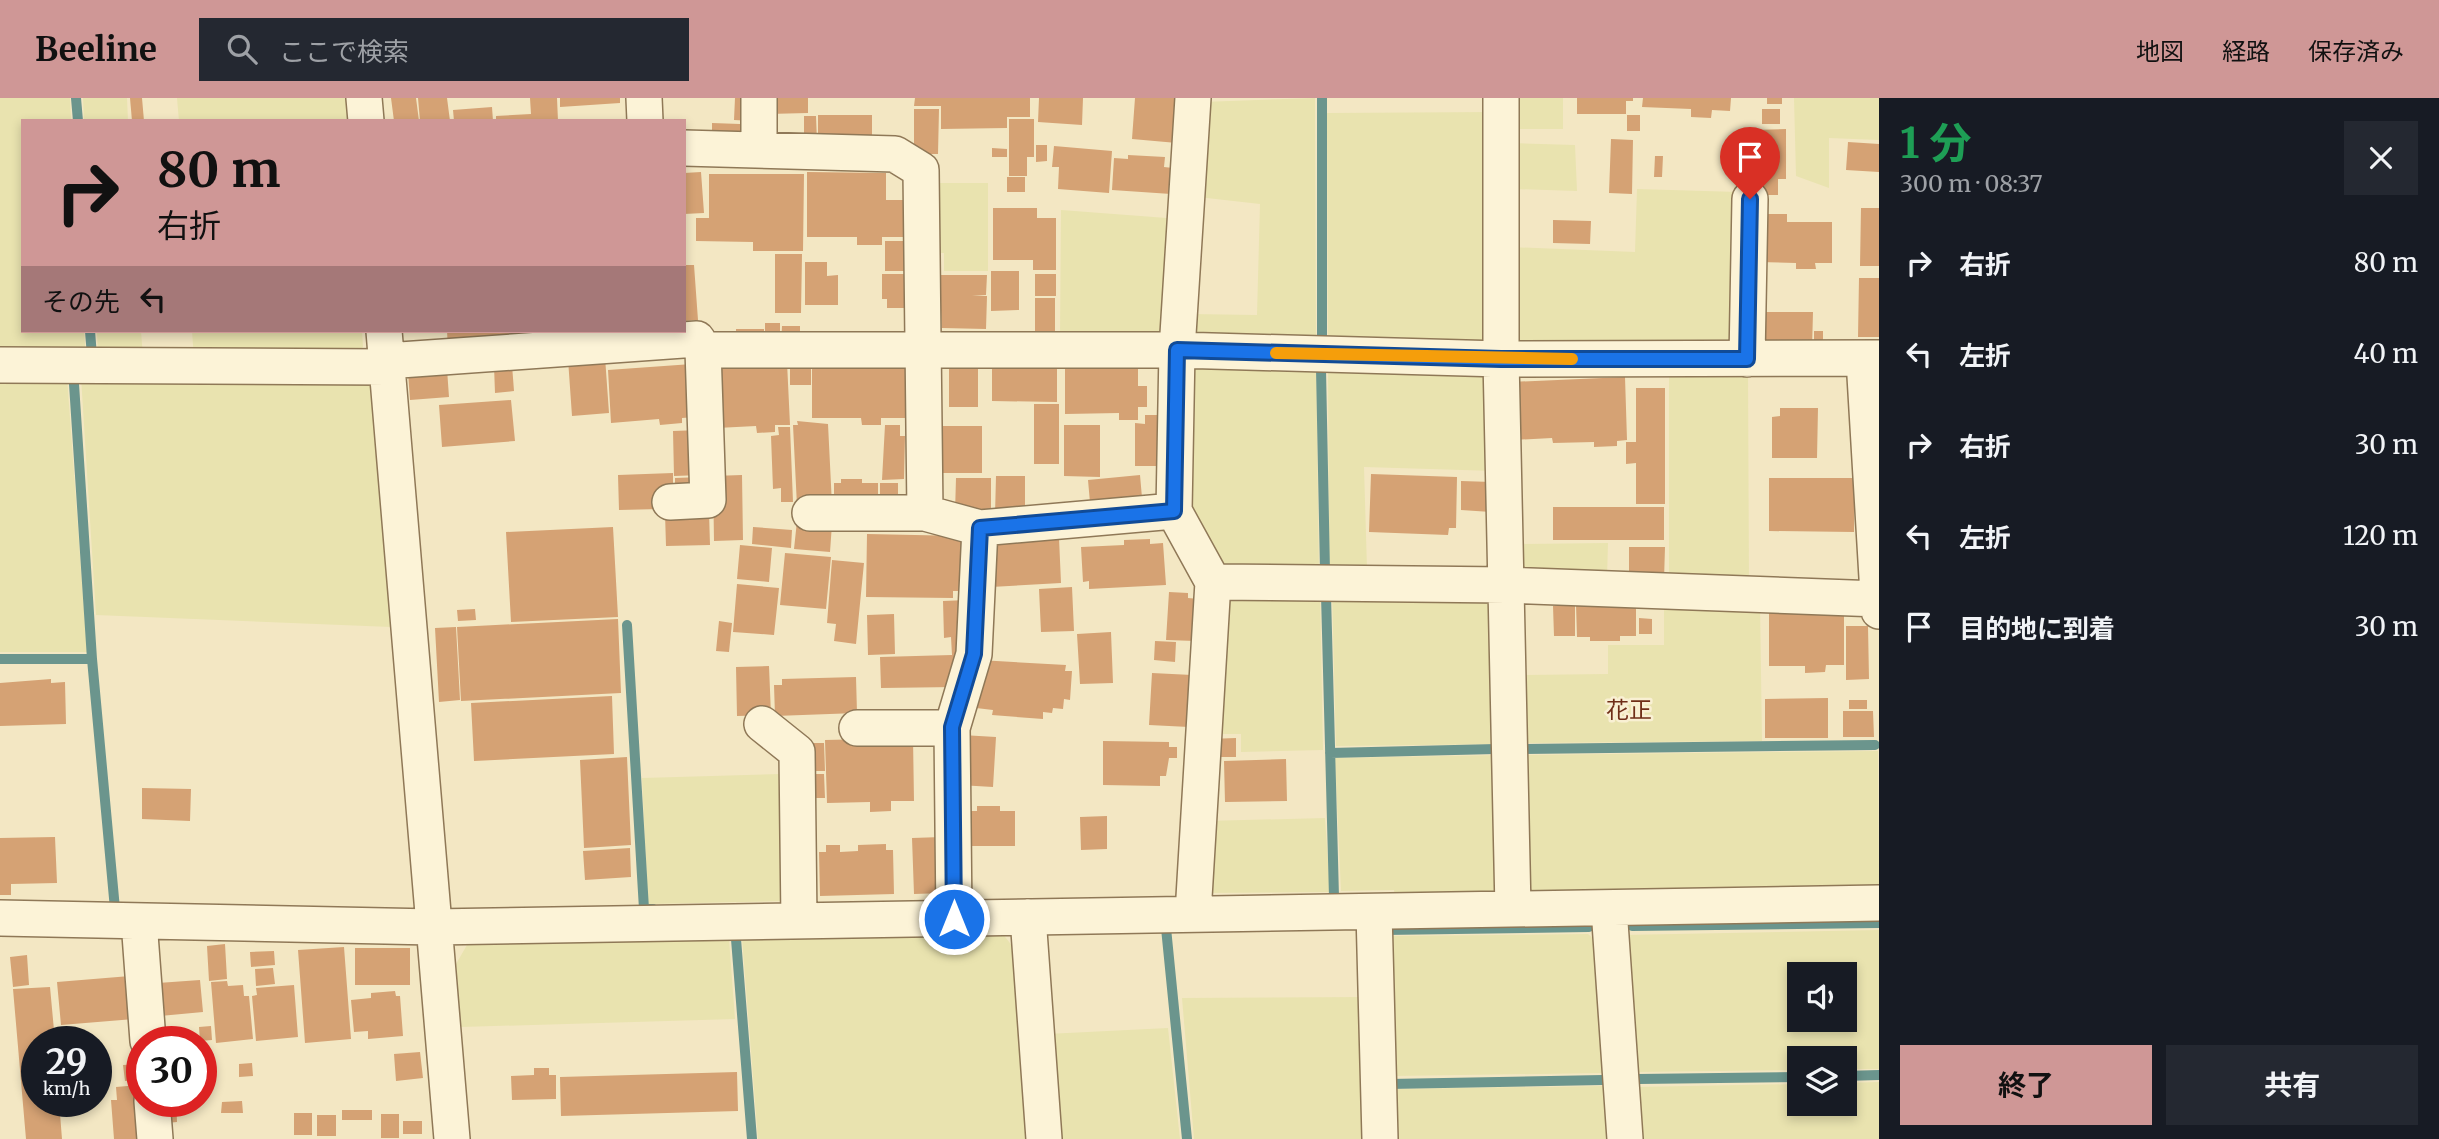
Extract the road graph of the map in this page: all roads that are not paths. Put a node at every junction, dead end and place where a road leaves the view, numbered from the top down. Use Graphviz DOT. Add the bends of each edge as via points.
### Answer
graph roads {
  1 [pos="364,98"];
  2 [pos="644,98"];
  3 [pos="759,98"];
  4 [pos="1194,98"];
  5 [pos="1500,98"];
  6 [pos="366,119"];
  7 [pos="645,119"];
  8 [pos="686,148"];
  9 [pos="759,150"];
  10 [pos="1750,199"];
  11 [pos="702,350"];
  12 [pos="922,350"];
  13 [pos="1177,350"];
  14 [pos="386,353"];
  15 [pos="1501,359"];
  16 [pos="1747,359"];
  17 [pos="1871,359"];
  18 [pos="0,365"];
  19 [pos="670,502"];
  20 [pos="1174,511"];
  21 [pos="810,513"];
  22 [pos="925,513"];
  23 [pos="980,528"];
  24 [pos="1213,582"];
  25 [pos="1506,585"];
  26 [pos="1879,599"];
  27 [pos="1879,611"];
  28 [pos="762,724"];
  29 [pos="952,727"];
  30 [pos="856,728"];
  31 [pos="1879,902"];
  32 [pos="1609,908"];
  33 [pos="1513,909"];
  34 [pos="1374,912"];
  35 [pos="1193,914"];
  36 [pos="1028,917"];
  37 [pos="0,918"];
  38 [pos="954,919"];
  39 [pos="139,921"];
  40 [pos="799,921"];
  41 [pos="433,928"];
  42 [pos="147,1026"];
  43 [pos="153,1117"];
  44 [pos="155,1139"];
  45 [pos="452,1139"];
  46 [pos="1044,1139"];
  47 [pos="1380,1139"];
  48 [pos="1625,1139"];
  1 -- 6 [label="street"];
  2 -- 7 [label="street"];
  3 -- 9 [label="street"];
  4 -- 13 [label="street"];
  5 -- 15 [label="street"];
  8 -- 9 [label="street"];
  9 -- 12 [label="street" via="895,154 920,170"];
  10 -- 16 [label="street"];
  11 -- 12 [label="street"];
  11 -- 14 [label="street" via="697,339"];
  11 -- 19 [label="street" via="708,500"];
  12 -- 13 [label="street"];
  12 -- 22 [label="street"];
  13 -- 15 [label="street"];
  13 -- 20 [label="street"];
  14 -- 18 [label="street"];
  14 -- 41 [label="street"];
  15 -- 16 [label="street"];
  15 -- 25 [label="street"];
  16 -- 17 [label="street"];
  17 -- 26 [label="street"];
  20 -- 23 [label="street"];
  20 -- 24 [label="street"];
  21 -- 22 [label="street"];
  22 -- 23 [label="street"];
  23 -- 29 [label="street" via="974,654"];
  24 -- 25 [label="street"];
  24 -- 35 [label="street"];
  25 -- 26 [label="street"];
  25 -- 33 [label="street"];
  26 -- 27 [label="street"];
  28 -- 40 [label="street" via="797,752"];
  29 -- 30 [label="street"];
  29 -- 38 [label="street"];
  31 -- 32 [label="street"];
  32 -- 33 [label="street"];
  32 -- 48 [label="street"];
  33 -- 34 [label="street"];
  34 -- 35 [label="street"];
  34 -- 47 [label="street"];
  35 -- 36 [label="street"];
  36 -- 38 [label="street"];
  36 -- 46 [label="street"];
  37 -- 39 [label="street"];
  38 -- 40 [label="street"];
  39 -- 41 [label="street"];
  39 -- 42 [label="street"];
  40 -- 41 [label="street"];
  41 -- 45 [label="street"];
  43 -- 44 [label="street"];
}
